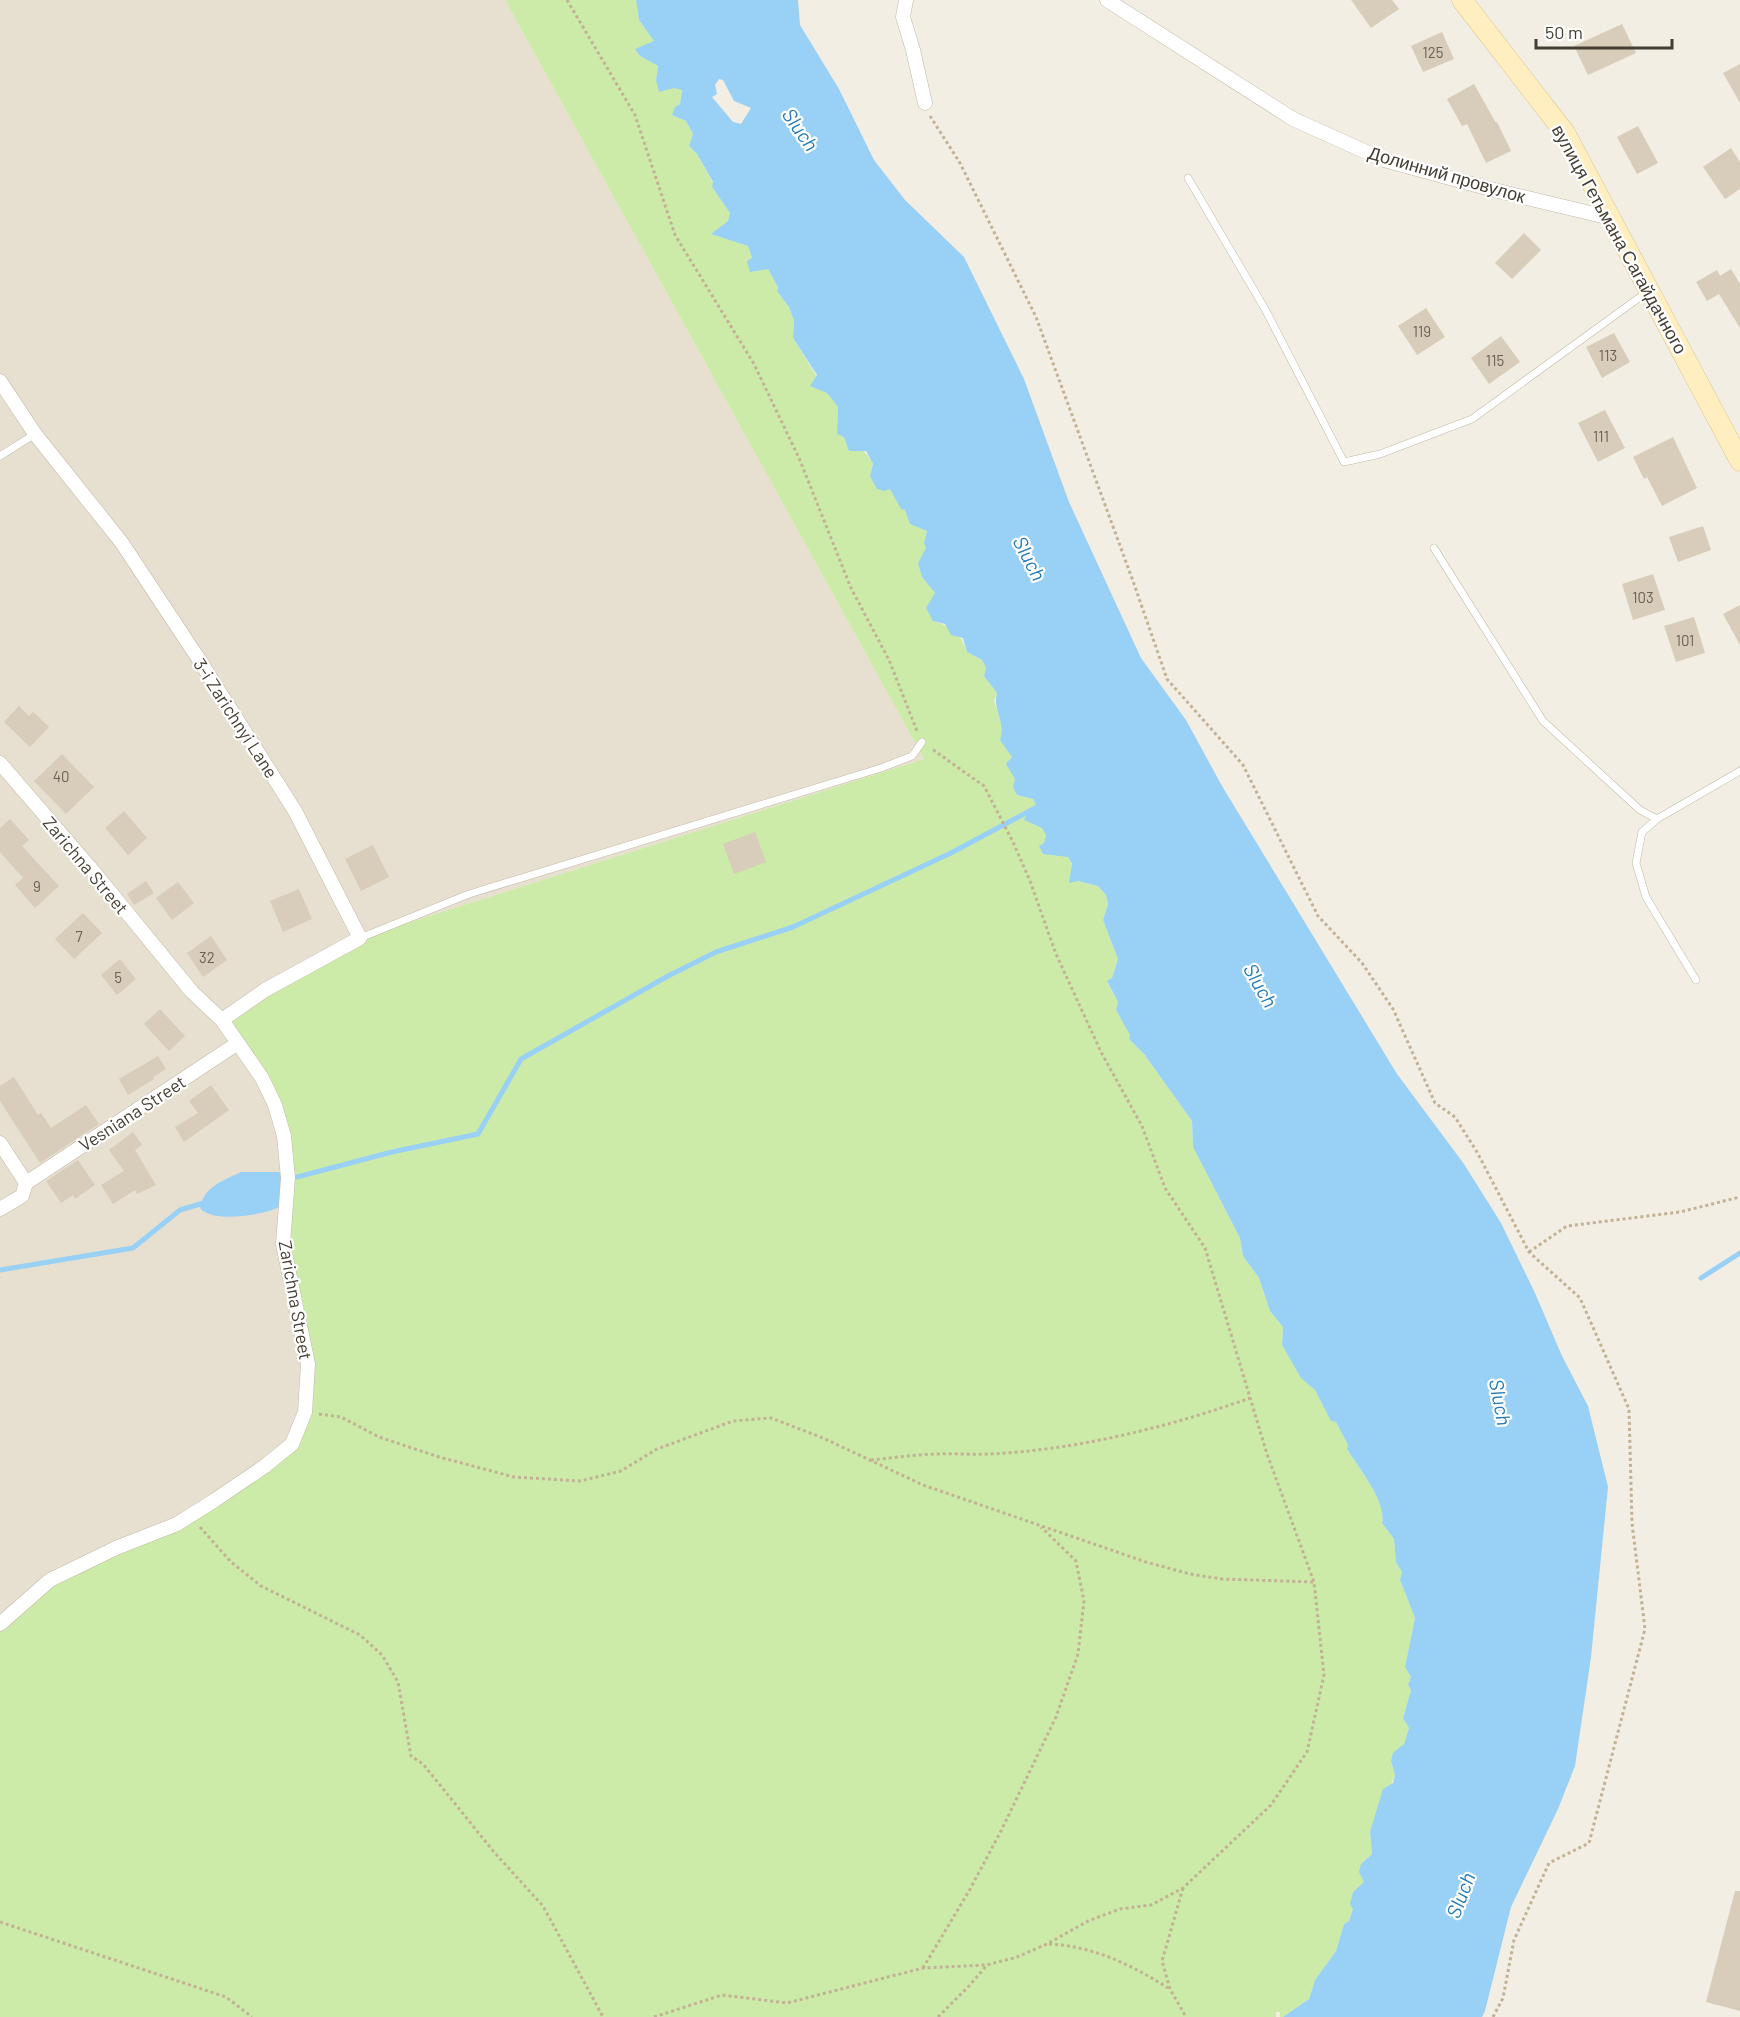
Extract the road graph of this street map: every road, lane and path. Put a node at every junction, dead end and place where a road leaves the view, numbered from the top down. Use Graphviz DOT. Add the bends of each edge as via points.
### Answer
graph roads {
  1 [pos="567,0"];
  2 [pos="906,0"];
  3 [pos="1107,0"];
  4 [pos="1462,0"];
  5 [pos="925,103"];
  6 [pos="1188,178"];
  7 [pos="1611,218"];
  8 [pos="1650,291"];
  9 [pos="0,381"];
  10 [pos="35,434"];
  11 [pos="0,456"];
  12 [pos="1740,461"];
  13 [pos="1434,548"];
  14 [pos="922,742"];
  15 [pos="0,763"];
  16 [pos="1740,771"];
  17 [pos="1657,819"];
  18 [pos="360,938"];
  19 [pos="1696,980"];
  20 [pos="222,1020"];
  21 [pos="238,1043"];
  22 [pos="0,1143"];
  23 [pos="26,1183"];
  24 [pos="1740,1197"];
  25 [pos="0,1209"];
  26 [pos="1529,1252"];
  27 [pos="1250,1397"];
  28 [pos="305,1412"];
  29 [pos="869,1460"];
  30 [pos="190,1516"];
  31 [pos="1040,1526"];
  32 [pos="1314,1582"];
  33 [pos="0,1624"];
  34 [pos="1183,1888"];
  35 [pos="0,1922"];
  36 [pos="1047,1944"];
  37 [pos="987,1965"];
  38 [pos="923,1968"];
  39 [pos="1170,1989"];
  40 [pos="252,2017"];
  41 [pos="603,2017"];
  42 [pos="654,2017"];
  43 [pos="938,2017"];
  44 [pos="1186,2017"];
  45 [pos="1493,2017"];
  1 -- 14 [label="path" via="635,115 675,236 754,364 799,458 851,588 889,660"];
  2 -- 5 [label="street" via="903,17"];
  3 -- 7 [label="street, Долинний провулок" via="1293,118 1384,160"];
  4 -- 7 [label="main road, вулиця Гетьмана Сагайдачного" via="1565,133"];
  5 -- 26 [label="path" via="932,121 960,163 1036,317 1167,679 1243,765 1318,916 1362,963 1393,1009 1435,1103 1455,1117"];
  6 -- 8 [label="lane" via="1265,309 1344,462 1380,454 1473,420"];
  7 -- 8 [label="main road, вулиця Гетьмана Сагайдачного"];
  8 -- 12 [label="main road, вулиця Гетьмана Сагайдачного"];
  9 -- 10 [label="street, 3-i Zarichnyi Lane"];
  10 -- 11 [label="lane"];
  10 -- 18 [label="street, 3-i Zarichnyi Lane" via="122,543 198,658 296,811"];
  13 -- 17 [label="lane" via="1543,722 1640,810"];
  14 -- 18 [label="lane" via="912,756 881,768 469,894"];
  14 -- 27 [label="path" via="984,786 1012,840 1056,954 1101,1052 1142,1126 1165,1188 1205,1248"];
  15 -- 20 [label="street, Zarichna Street" via="192,992"];
  16 -- 17 [label="lane"];
  17 -- 19 [label="lane" via="1642,832 1636,863 1646,897"];
  18 -- 20 [label="street" via="265,990"];
  20 -- 21 [label="street, Zarichna Street"];
  21 -- 23 [label="street, Vesniana Street"];
  21 -- 28 [label="street, Zarichna Street" via="271,1096 284,1136 288,1178 283,1244 308,1364"];
  22 -- 23 [label="street"];
  23 -- 25 [label="street, Vesniana Street" via="22,1196"];
  24 -- 26 [label="path" via="1680,1212 1567,1226"];
  26 -- 45 [label="path" via="1580,1298 1629,1409 1632,1523 1645,1629 1589,1843 1549,1863 1514,1940 1503,1998"];
  27 -- 29 [label="path" via="1207,1413 1065,1446"];
  27 -- 32 [label="path"];
  28 -- 29 [label="path" via="341,1417 379,1437 514,1477 579,1481 621,1471 657,1449 733,1421 771,1418"];
  28 -- 30 [label="street, Zarichna Street" via="292,1444"];
  29 -- 31 [label="path" via="923,1485"];
  30 -- 33 [label="street, Zarichna Street" via="50,1580"];
  30 -- 41 [label="path" via="231,1562 261,1586 360,1635 382,1656 398,1682 411,1756 423,1764 543,1906"];
  31 -- 32 [label="path" via="1190,1574"];
  31 -- 38 [label="path" via="1076,1561 1084,1601 1078,1654 1056,1717 1000,1833"];
  32 -- 34 [label="path" via="1324,1675 1307,1752 1271,1805"];
  34 -- 36 [label="path" via="1151,1905 1120,1909 1088,1921"];
  34 -- 39 [label="path" via="1162,1961"];
  35 -- 40 [label="path" via="226,1997"];
  36 -- 37 [label="path"];
  36 -- 39 [label="path" via="1117,1960"];
  37 -- 38 [label="path"];
  37 -- 43 [label="path"];
  38 -- 42 [label="path" via="787,2003 722,1995"];
  39 -- 44 [label="path"];
}
